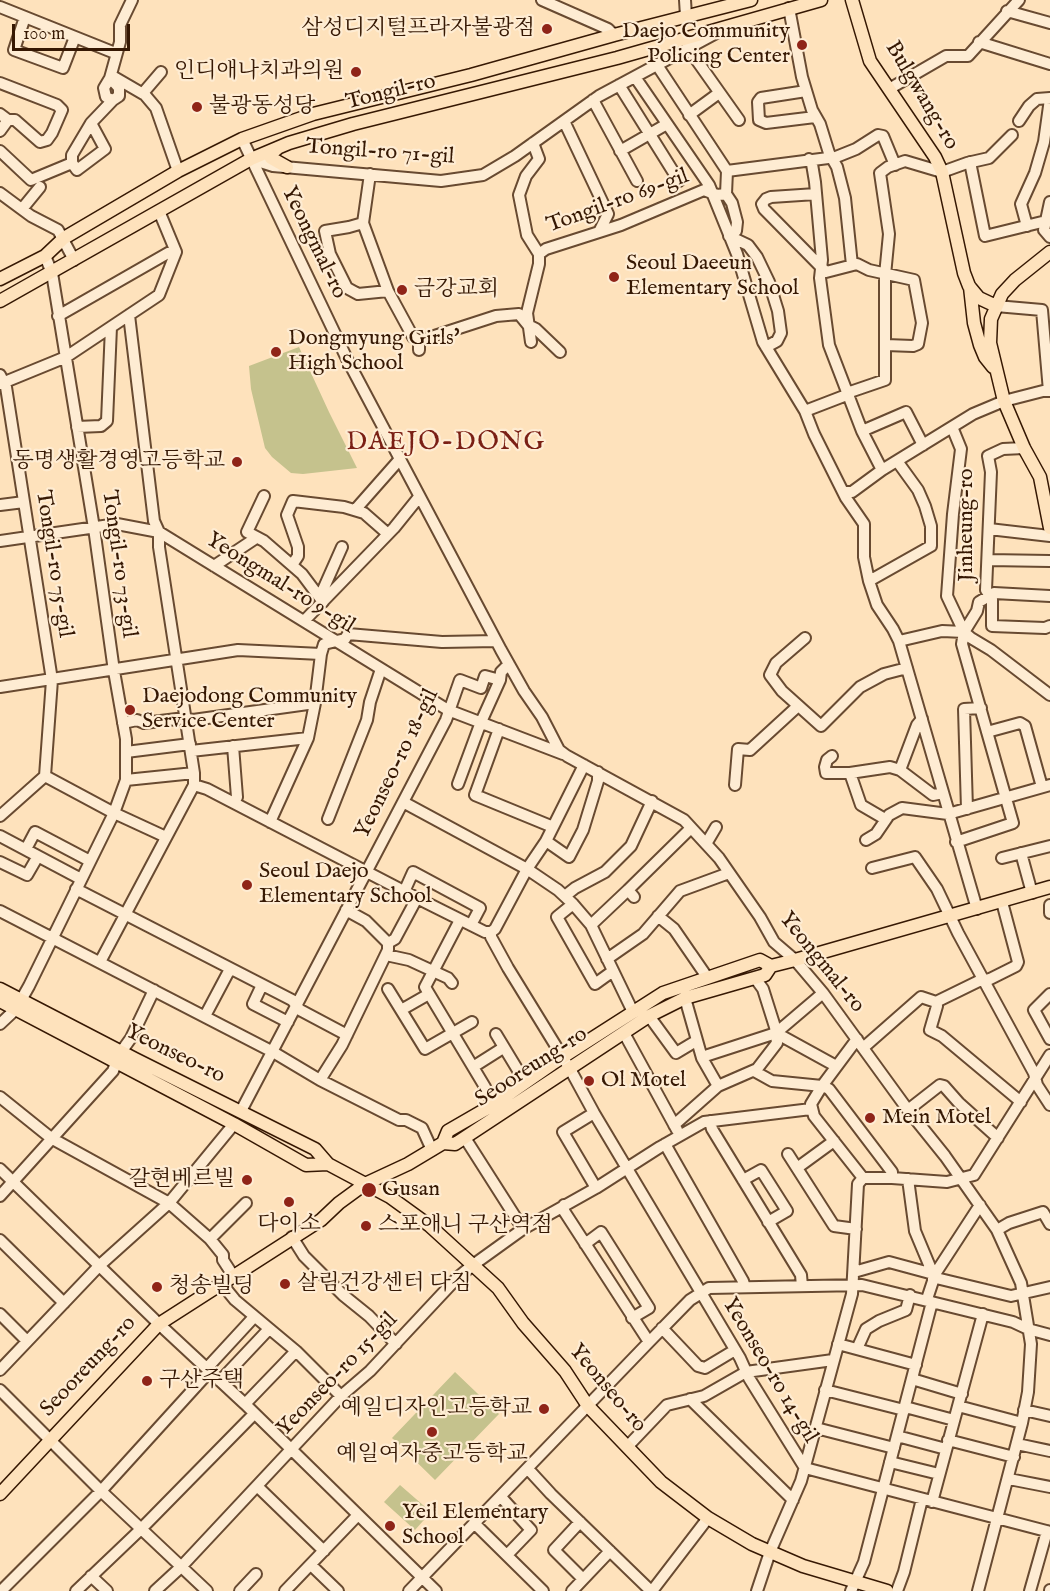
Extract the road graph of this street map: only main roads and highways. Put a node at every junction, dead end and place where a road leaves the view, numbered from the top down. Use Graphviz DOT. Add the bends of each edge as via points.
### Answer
graph roads {
  1 [pos="751,0"];
  2 [pos="821,0"];
  3 [pos="852,0"];
  4 [pos="278,148"];
  5 [pos="287,167"];
  6 [pos="1050,252"];
  7 [pos="0,279"];
  8 [pos="969,286"];
  9 [pos="0,301"];
  10 [pos="996,306"];
  11 [pos="996,370"];
  12 [pos="1050,528"];
  13 [pos="1050,888"];
  14 [pos="771,966"];
  15 [pos="0,989"];
  16 [pos="0,1001"];
  17 [pos="18,1005"];
  18 [pos="119,1057"];
  19 [pos="443,1143"];
  20 [pos="328,1164"];
  21 [pos="365,1184"];
  22 [pos="0,1494"];
  23 [pos="852,1586"];
  24 [pos="887,1591"];
  1 -- 7 [label="main road, Tongil-ro" via="313,114 242,139 178,171 64,238 45,256"];
  2 -- 4 [label="main road, Tongil-ro" via="594,64 353,124"];
  3 -- 8 [label="main road, Bulgwang-ro" via="870,61 942,172"];
  4 -- 5 [label="main road" via="271,158"];
  4 -- 9 [label="main road, Tongil-ro" via="251,159"];
  6 -- 10 [label="main road" via="1008,286"];
  8 -- 10 [label="main road" via="980,298"];
  8 -- 11 [label="main road, Bulgwang-ro" via="983,354"];
  10 -- 11 [label="main road" via="990,343"];
  11 -- 12 [label="main road" via="1004,401 1040,477"];
  13 -- 14 [label="main road, Seooreung-ro"];
  14 -- 19 [label="main road, Seooreung-ro" via="765,975 685,998 649,1016 465,1138 455,1144"];
  14 -- 19 [label="main road, Seooreung-ro" via="760,960 663,993 448,1131"];
  15 -- 17 [label="main road, Yeonseo-ro"];
  16 -- 17 [label="main road, Yeonseo-ro"];
  17 -- 18 [label="main road, Yeonseo-ro"];
  18 -- 20 [label="main road, Yeonseo-ro" via="241,1111 315,1149"];
  18 -- 20 [label="main road, Yeonseo-ro" via="306,1165"];
  19 -- 21 [label="main road, Seooreung-ro"];
  20 -- 21 [label="main road, Yeonseo-ro"];
  21 -- 22 [label="main road, Seooreung-ro" via="321,1220 159,1324"];
  21 -- 23 [label="main road, Yeonseo-ro" via="430,1226 498,1288 588,1406 662,1482 708,1518 752,1544"];
  23 -- 24 [label="main road, Yeonseo-ro"];
}
